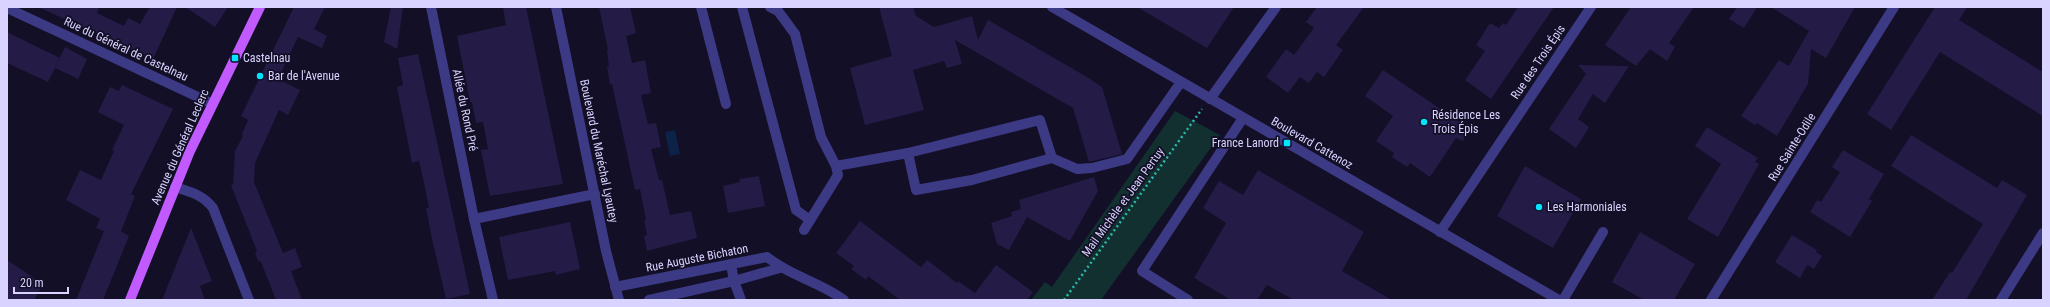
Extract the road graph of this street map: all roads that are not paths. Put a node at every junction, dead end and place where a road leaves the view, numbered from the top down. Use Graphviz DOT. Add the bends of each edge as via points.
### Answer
graph roads {
  1 [pos="431,7"];
  2 [pos="556,7"];
  3 [pos="701,7"];
  4 [pos="742,7"];
  5 [pos="770,7"];
  6 [pos="1052,7"];
  7 [pos="1276,7"];
  8 [pos="1591,7"];
  9 [pos="1894,7"];
  10 [pos="7,8"];
  11 [pos="258,8"];
  12 [pos="1181,82"];
  13 [pos="1210,99"];
  14 [pos="213,104"];
  15 [pos="726,104"];
  16 [pos="1243,118"];
  17 [pos="908,153"];
  18 [pos="1052,158"];
  19 [pos="836,166"];
  20 [pos="176,187"];
  21 [pos="595,194"];
  22 [pos="474,219"];
  23 [pos="810,220"];
  24 [pos="804,230"];
  25 [pos="1440,232"];
  26 [pos="1603,232"];
  27 [pos="2043,233"];
  28 [pos="731,264"];
  29 [pos="780,268"];
  30 [pos="734,281"];
  31 [pos="615,288"];
  32 [pos="130,300"];
  33 [pos="249,300"];
  34 [pos="493,300"];
  35 [pos="619,300"];
  36 [pos="649,300"];
  37 [pos="741,300"];
  38 [pos="844,300"];
  39 [pos="1188,300"];
  40 [pos="1559,300"];
  41 [pos="1563,300"];
  42 [pos="1711,300"];
  43 [pos="2001,300"];
  1 -- 22 [label="street, Allée du Rond Pré"];
  2 -- 21 [label="street, Boulevard du Maréchal Lyautey"];
  3 -- 15 [label="street"];
  4 -- 23 [label="street" via="796,210"];
  5 -- 19 [label="street" via="778,11 795,34 821,137"];
  6 -- 12 [label="street, Boulevard Cattenoz"];
  7 -- 13 [label="street"];
  8 -- 25 [label="street, Rue des Trois Épis"];
  9 -- 42 [label="street, Rue Sainte-Odile"];
  10 -- 14 [label="street, Rue du Général de Castelnau"];
  11 -- 14 [label="main road, Avenue du Général Leclerc"];
  12 -- 13 [label="street, Boulevard Cattenoz"];
  12 -- 18 [label="street" via="1127,158 1092,168 1077,169"];
  13 -- 16 [label="street, Boulevard Cattenoz"];
  14 -- 20 [label="main road, Avenue du Général Leclerc"];
  16 -- 25 [label="street, Boulevard Cattenoz"];
  16 -- 39 [label="street" via="1142,271"];
  17 -- 18 [label="street" via="1040,120"];
  17 -- 18 [label="street" via="916,190 972,180"];
  17 -- 19 [label="street"];
  19 -- 23 [label="street" via="838,175"];
  20 -- 32 [label="main road, Avenue du Général Leclerc"];
  20 -- 33 [label="street" via="198,194 213,208"];
  21 -- 22 [label="street"];
  21 -- 31 [label="street, Boulevard du Maréchal Lyautey"];
  22 -- 34 [label="street, Allée du Rond Pré"];
  23 -- 24 [label="street"];
  25 -- 40 [label="street, Boulevard Cattenoz"];
  26 -- 41 [label="street"];
  27 -- 43 [label="street"];
  28 -- 29 [label="street, Rue Auguste Bichaton" via="767,257"];
  28 -- 30 [label="street"];
  28 -- 31 [label="street, Rue Auguste Bichaton"];
  29 -- 30 [label="street"];
  29 -- 38 [label="street, Rue Auguste Bichaton" via="832,291"];
  30 -- 36 [label="street"];
  30 -- 37 [label="street"];
  31 -- 35 [label="street, Boulevard du Maréchal Lyautey"];
}
